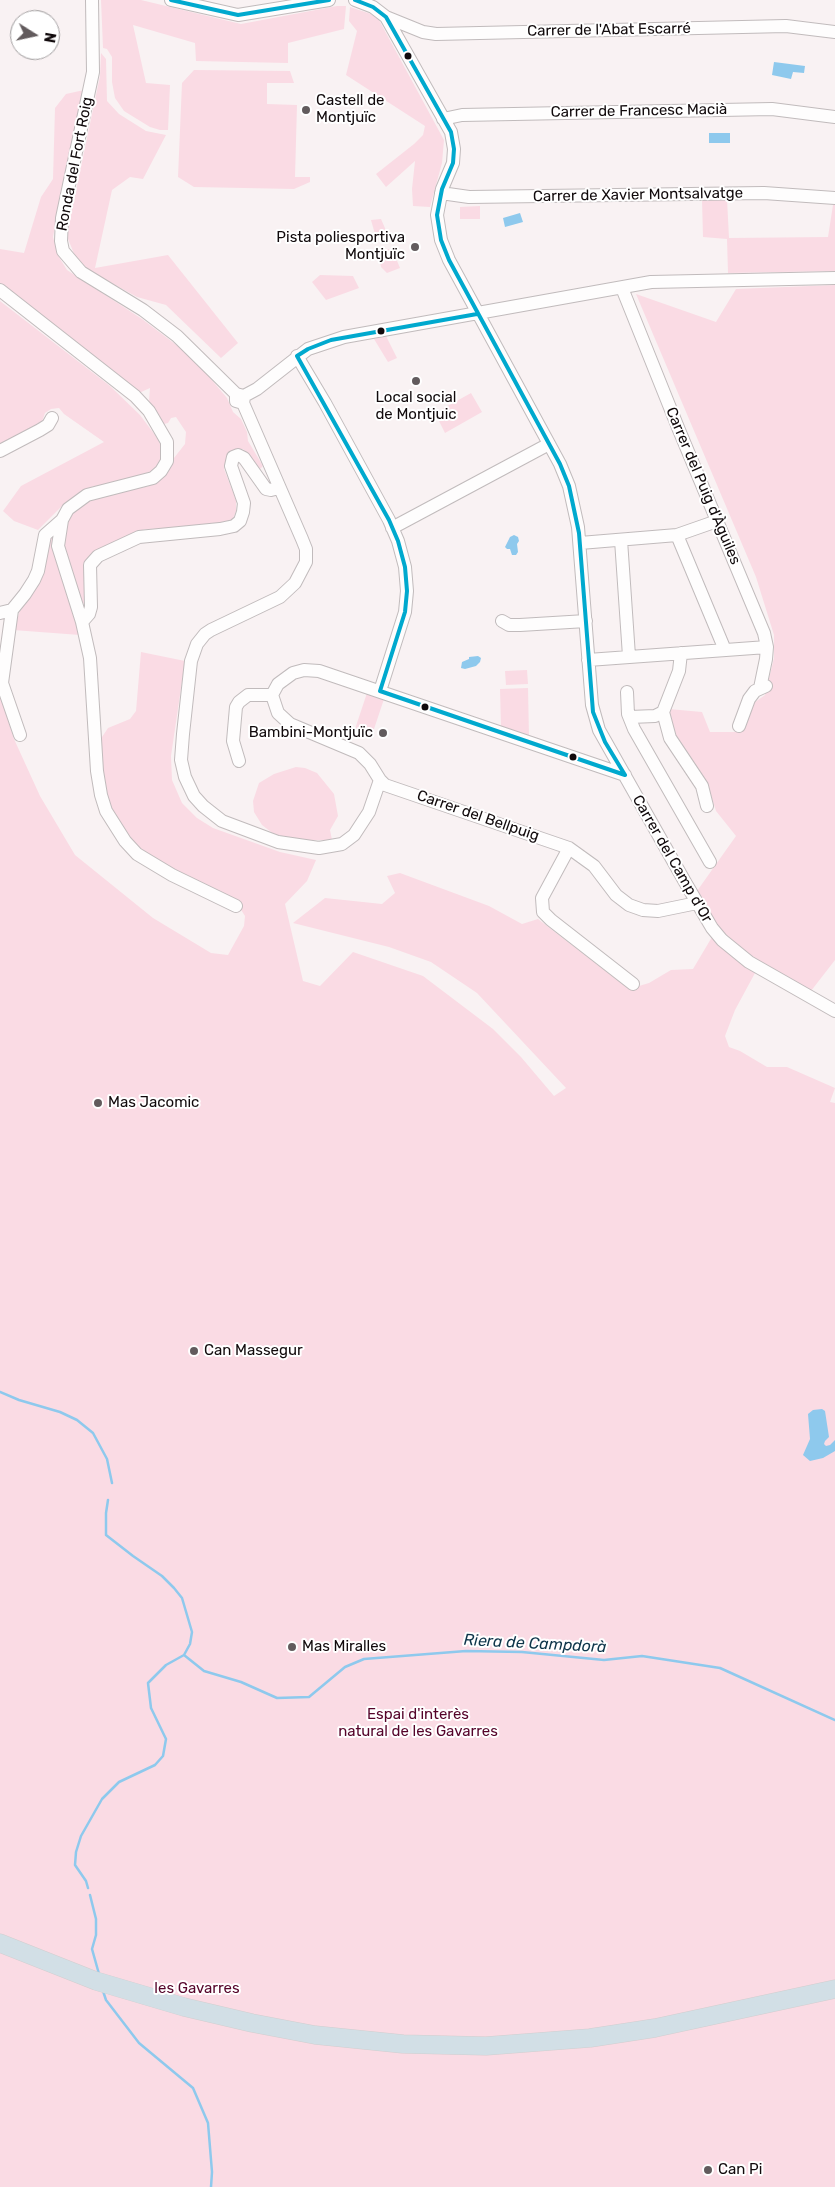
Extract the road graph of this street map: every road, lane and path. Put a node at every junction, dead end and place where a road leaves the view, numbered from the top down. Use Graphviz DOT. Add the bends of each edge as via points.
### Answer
graph roads {
  1 [pos="92,0"];
  2 [pos="329,0"];
  3 [pos="355,0"];
  4 [pos="178,1"];
  5 [pos="386,17"];
  6 [pos="835,32"];
  7 [pos="835,116"];
  8 [pos="443,119"];
  9 [pos="442,193"];
  10 [pos="835,198"];
  11 [pos="835,278"];
  12 [pos="622,288"];
  13 [pos="0,290"];
  14 [pos="478,314"];
  15 [pos="297,356"];
  16 [pos="241,397"];
  17 [pos="52,418"];
  18 [pos="549,444"];
  19 [pos="0,451"];
  20 [pos="279,488"];
  21 [pos="62,520"];
  22 [pos="717,521"];
  23 [pos="392,528"];
  24 [pos="678,535"];
  25 [pos="621,540"];
  26 [pos="580,543"];
  27 [pos="6,611"];
  28 [pos="502,621"];
  29 [pos="586,621"];
  30 [pos="82,622"];
  31 [pos="767,647"];
  32 [pos="725,650"];
  33 [pos="682,653"];
  34 [pos="629,656"];
  35 [pos="588,660"];
  36 [pos="380,691"];
  37 [pos="627,692"];
  38 [pos="272,696"];
  39 [pos="663,712"];
  40 [pos="630,716"];
  41 [pos="739,726"];
  42 [pos="20,735"];
  43 [pos="239,761"];
  44 [pos="624,775"];
  45 [pos="380,780"];
  46 [pos="707,806"];
  47 [pos="568,848"];
  48 [pos="710,862"];
  49 [pos="697,903"];
  50 [pos="236,906"];
  51 [pos="633,984"];
  52 [pos="835,1011"];
  53 [pos="6,1946"];
  54 [pos="835,1989"];
  1 -- 16 [label="street, Ronda del Fort Roig" via="93,72 60,241 80,272 144,310 177,336"];
  2 -- 4 [label="street" via="238,15"];
  3 -- 5 [label="street" via="373,7"];
  5 -- 6 [label="street, Carrer de l'Abat Escarré" via="436,34 780,26"];
  5 -- 8 [label="street"];
  7 -- 8 [label="street, Carrer de Francesc Macià" via="765,109 462,115"];
  8 -- 9 [label="street" via="451,132 454,156"];
  9 -- 10 [label="street, Carrer de Xavier Montsalvatge" via="478,197 764,193"];
  9 -- 14 [label="street" via="437,215 441,240 448,260"];
  11 -- 12 [label="street" via="658,281"];
  12 -- 14 [label="street"];
  12 -- 22 [label="street, Carrer del Puig d'Àguiles"];
  13 -- 21 [label="street" via="135,396 149,410 167,442 167,461 157,475 87,495 68,509"];
  14 -- 15 [label="street" via="331,340"];
  14 -- 18 [label="street, Carrer del Camp d'Or"];
  15 -- 16 [label="street" via="258,389"];
  15 -- 23 [label="street"];
  16 -- 20 [label="street"];
  17 -- 19 [label="street" via="48,425"];
  18 -- 23 [label="street"];
  18 -- 26 [label="street, Carrer del Camp d'Or" via="569,486"];
  20 -- 30 [label="street" via="266,489 244,458 233,457 231,466 244,503 240,521 220,529 139,536 98,556 90,565 91,607"];
  20 -- 45 [label="street" via="304,544 306,562 295,583 280,597 211,630 197,644 191,661 183,734 181,760 185,777 194,796 222,820 278,842 319,848 342,844 354,835 369,812"];
  21 -- 27 [label="street" via="44,535 34,580 25,594"];
  21 -- 30 [label="street" via="58,546"];
  22 -- 24 [label="street"];
  22 -- 31 [label="street, Carrer del Puig d'Àguiles" via="764,632"];
  23 -- 36 [label="street" via="405,566 407,596 401,628"];
  24 -- 25 [label="street"];
  24 -- 32 [label="street"];
  25 -- 26 [label="street"];
  25 -- 34 [label="street"];
  26 -- 29 [label="street, Carrer del Camp d'Or"];
  27 -- 42 [label="street" via="2,683"];
  28 -- 29 [label="street" via="509,625"];
  29 -- 35 [label="street, Carrer del Camp d'Or"];
  30 -- 50 [label="street" via="92,670 97,772 106,811 137,854"];
  31 -- 32 [label="street"];
  31 -- 41 [label="street, Carrer del Puig d'Àguiles" via="763,687 749,699"];
  32 -- 33 [label="street"];
  33 -- 34 [label="street"];
  33 -- 39 [label="street"];
  34 -- 35 [label="street"];
  35 -- 44 [label="street, Carrer del Camp d'Or" via="596,721"];
  36 -- 38 [label="street" via="319,671 304,670 288,675"];
  36 -- 44 [label="street"];
  37 -- 40 [label="street"];
  38 -- 43 [label="street" via="248,696 236,706 233,742"];
  38 -- 45 [label="street, Carrer del Bellpuig" via="278,713 290,724 359,753"];
  39 -- 40 [label="street" via="655,716"];
  39 -- 46 [label="street" via="670,738 702,786"];
  40 -- 48 [label="street" via="634,729"];
  44 -- 49 [label="street, Carrer del Camp d'Or"];
  45 -- 47 [label="street, Carrer del Bellpuig" via="392,787"];
  47 -- 49 [label="street, Carrer del Bellpuig" via="594,866 629,905 658,911"];
  47 -- 51 [label="street" via="542,898 543,912"];
  49 -- 52 [label="street, Carrer del Camp d'Or" via="712,928 730,948"];
  53 -- 54 [label="highway" via="96,1981 184,2008 346,2039 403,2044 486,2046 590,2038"];
}
